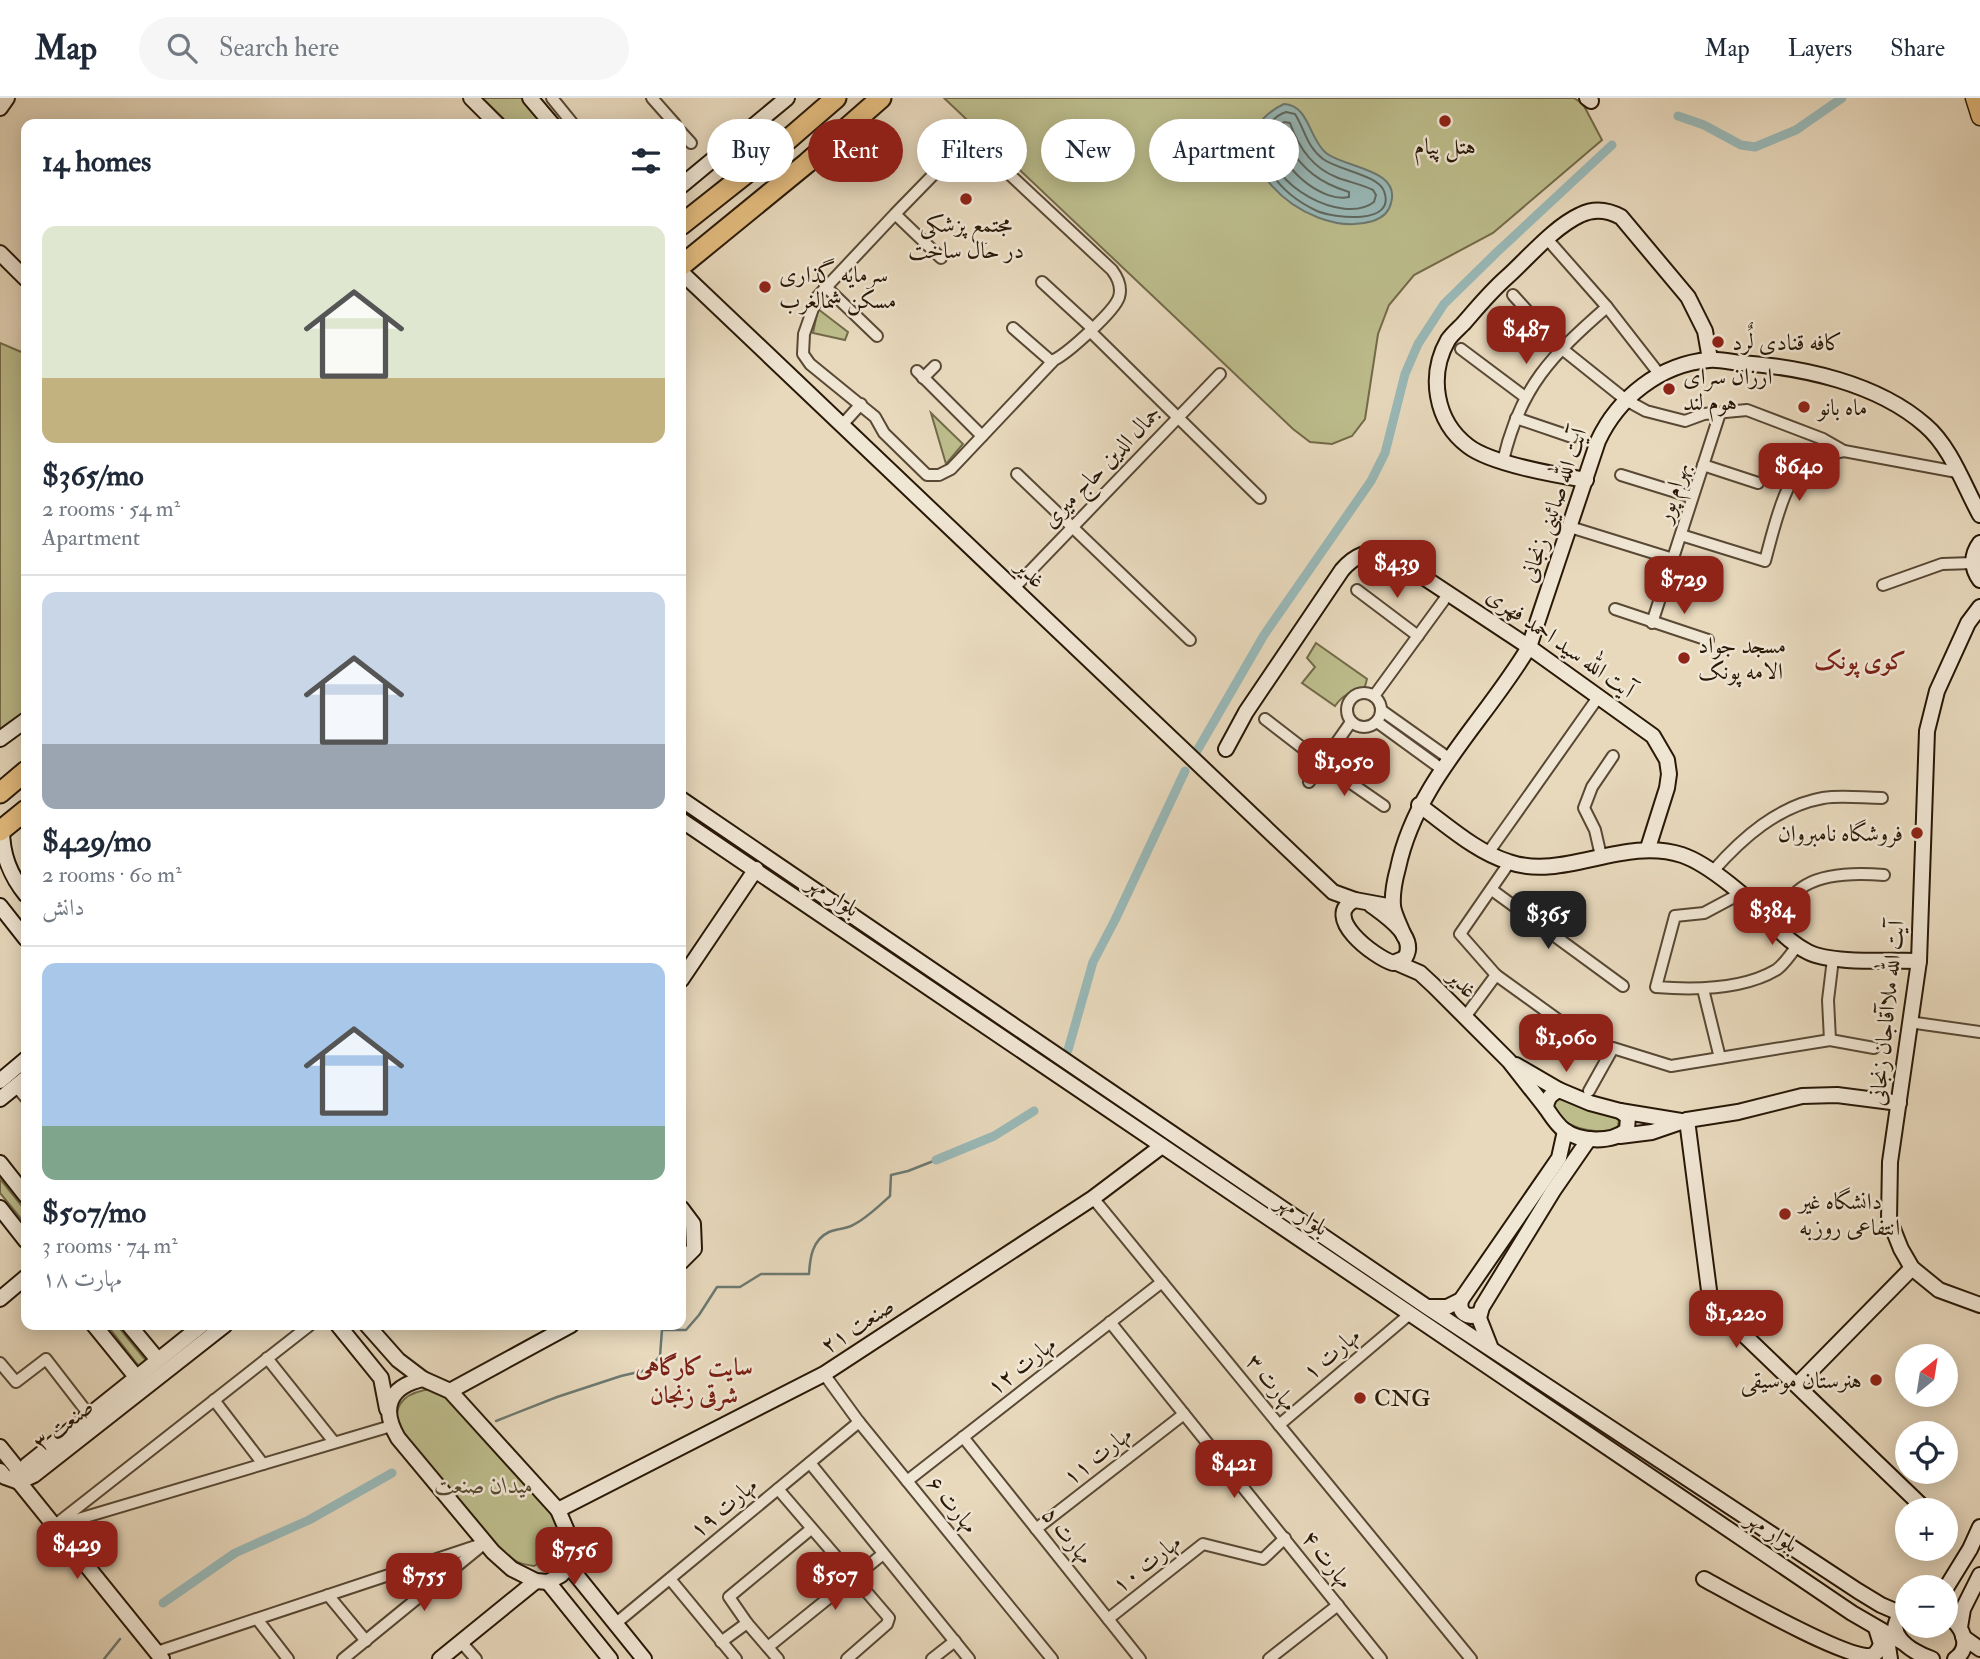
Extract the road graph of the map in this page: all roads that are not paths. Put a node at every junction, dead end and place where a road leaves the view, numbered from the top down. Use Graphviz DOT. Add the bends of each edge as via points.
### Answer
graph roads {
  1 [pos="7,98"];
  2 [pos="471,98"];
  3 [pos="530,98"];
  4 [pos="552,98"];
  5 [pos="652,98"];
  6 [pos="787,98"];
  7 [pos="836,98"];
  8 [pos="1974,98"];
  9 [pos="879,99"];
  10 [pos="0,108"];
  11 [pos="1980,117"];
  12 [pos="492,119"];
  13 [pos="548,119"];
  14 [pos="569,119"];
  15 [pos="671,119"];
  16 [pos="686,138"];
  17 [pos="691,143"];
  18 [pos="686,182"];
  19 [pos="895,214"];
  20 [pos="686,221"];
  21 [pos="1548,240"];
  22 [pos="0,253"];
  23 [pos="941,258"];
  24 [pos="686,265"];
  25 [pos="21,274"];
  26 [pos="686,274"];
  27 [pos="1041,282"];
  28 [pos="825,286"];
  29 [pos="1513,295"];
  30 [pos="1607,307"];
  31 [pos="1013,328"];
  32 [pos="1093,331"];
  33 [pos="877,335"];
  34 [pos="1561,348"];
  35 [pos="1461,349"];
  36 [pos="1710,359"];
  37 [pos="1052,362"];
  38 [pos="935,366"];
  39 [pos="1220,374"];
  40 [pos="1660,375"];
  41 [pos="1525,397"];
  42 [pos="1626,400"];
  43 [pos="861,404"];
  44 [pos="1720,413"];
  45 [pos="1178,417"];
  46 [pos="1516,418"];
  47 [pos="842,425"];
  48 [pos="982,436"];
  49 [pos="1572,437"];
  50 [pos="1844,451"];
  51 [pos="1503,461"];
  52 [pos="1703,465"];
  53 [pos="1958,472"];
  54 [pos="1017,474"];
  55 [pos="1621,475"];
  56 [pos="1586,480"];
  57 [pos="1758,483"];
  58 [pos="1260,498"];
  59 [pos="1692,498"];
  60 [pos="1980,515"];
  61 [pos="1570,527"];
  62 [pos="1072,528"];
  63 [pos="1681,535"];
  64 [pos="1980,543"];
  65 [pos="1673,559"];
  66 [pos="1973,563"];
  67 [pos="1980,580"];
  68 [pos="1883,585"];
  69 [pos="1013,588"];
  70 [pos="1357,590"];
  71 [pos="1444,600"];
  72 [pos="1980,607"];
  73 [pos="1615,609"];
  74 [pos="1652,623"];
  75 [pos="1418,636"];
  76 [pos="1190,640"];
  77 [pos="1707,640"];
  78 [pos="1529,647"];
  79 [pos="1374,696"];
  80 [pos="1599,696"];
  81 [pos="1381,710"];
  82 [pos="1265,719"];
  83 [pos="1351,722"];
  84 [pos="1377,722"];
  85 [pos="21,724"];
  86 [pos="0,739"];
  87 [pos="1226,750"];
  88 [pos="1613,756"];
  89 [pos="1322,763"];
  90 [pos="1446,764"];
  91 [pos="21,775"];
  92 [pos="1308,782"];
  93 [pos="0,793"];
  94 [pos="1882,798"];
  95 [pos="686,802"];
  96 [pos="1384,806"];
  97 [pos="1419,806"];
  98 [pos="21,814"];
  99 [pos="686,823"];
  100 [pos="1,830"];
  101 [pos="1648,848"];
  102 [pos="1488,853"];
  103 [pos="1601,856"];
  104 [pos="1509,863"];
  105 [pos="756,869"];
  106 [pos="1713,871"];
  107 [pos="1884,875"];
  108 [pos="0,878"];
  109 [pos="16,882"];
  110 [pos="21,888"];
  111 [pos="1492,890"];
  112 [pos="1333,892"];
  113 [pos="1734,897"];
  114 [pos="1355,900"];
  115 [pos="1371,905"];
  116 [pos="0,906"];
  117 [pos="1393,907"];
  118 [pos="1343,911"];
  119 [pos="1771,922"];
  120 [pos="21,933"];
  121 [pos="1404,936"];
  122 [pos="1798,945"];
  123 [pos="1409,951"];
  124 [pos="1833,959"];
  125 [pos="1919,961"];
  126 [pos="1397,963"];
  127 [pos="1420,973"];
  128 [pos="686,974"];
  129 [pos="1496,975"];
  130 [pos="1623,986"];
  131 [pos="1703,989"];
  132 [pos="1465,1017"];
  133 [pos="1909,1022"];
  134 [pos="1575,1032"];
  135 [pos="1980,1032"];
  136 [pos="1830,1040"];
  137 [pos="1041,1043"];
  138 [pos="1874,1048"];
  139 [pos="1031,1056"];
  140 [pos="1720,1058"];
  141 [pos="1509,1061"];
  142 [pos="21,1063"];
  143 [pos="0,1081"];
  144 [pos="21,1082"];
  145 [pos="1559,1090"];
  146 [pos="1589,1091"];
  147 [pos="0,1099"];
  148 [pos="1899,1103"];
  149 [pos="1546,1108"];
  150 [pos="1620,1111"];
  151 [pos="1685,1120"];
  152 [pos="1565,1131"];
  153 [pos="1620,1136"];
  154 [pos="1589,1139"];
  155 [pos="1162,1146"];
  156 [pos="0,1163"];
  157 [pos="21,1190"];
  158 [pos="1093,1198"];
  159 [pos="0,1208"];
  160 [pos="686,1215"];
  161 [pos="21,1235"];
  162 [pos="686,1257"];
  163 [pos="1912,1268"];
  164 [pos="21,1281"];
  165 [pos="1162,1282"];
  166 [pos="0,1299"];
  167 [pos="1461,1300"];
  168 [pos="1980,1305"];
  169 [pos="1427,1307"];
  170 [pos="1410,1313"];
  171 [pos="1480,1313"];
  172 [pos="1110,1322"];
  173 [pos="98,1330"];
  174 [pos="134,1330"];
  175 [pos="196,1330"];
  176 [pos="219,1330"];
  177 [pos="303,1330"];
  178 [pos="342,1330"];
  179 [pos="371,1330"];
  180 [pos="562,1330"];
  181 [pos="1491,1348"];
  182 [pos="267,1358"];
  183 [pos="158,1360"];
  184 [pos="0,1363"];
  185 [pos="824,1374"];
  186 [pos="137,1378"];
  187 [pos="423,1379"];
  188 [pos="1798,1384"];
  189 [pos="450,1391"];
  190 [pos="214,1400"];
  191 [pos="388,1411"];
  192 [pos="1184,1414"];
  193 [pos="90,1416"];
  194 [pos="859,1422"];
  195 [pos="1279,1425"];
  196 [pos="391,1426"];
  197 [pos="1609,1426"];
  198 [pos="963,1437"];
  199 [pos="1599,1441"];
  200 [pos="334,1442"];
  201 [pos="0,1447"];
  202 [pos="810,1463"];
  203 [pos="263,1464"];
  204 [pos="0,1471"];
  205 [pos="906,1481"];
  206 [pos="19,1482"];
  207 [pos="778,1489"];
  208 [pos="1914,1498"];
  209 [pos="558,1510"];
  210 [pos="55,1526"];
  211 [pos="1980,1527"];
  212 [pos="810,1529"];
  213 [pos="1036,1529"];
  214 [pos="1285,1538"];
  215 [pos="485,1543"];
  216 [pos="883,1554"];
  217 [pos="569,1566"];
  218 [pos="1956,1575"];
  219 [pos="1980,1575"];
  220 [pos="853,1577"];
  221 [pos="670,1579"];
  222 [pos="1704,1579"];
  223 [pos="542,1581"];
  224 [pos="328,1595"];
  225 [pos="1338,1605"];
  226 [pos="1895,1609"];
  227 [pos="257,1619"];
  228 [pos="1108,1619"];
  229 [pos="747,1623"];
  230 [pos="615,1624"];
  231 [pos="1958,1629"];
  232 [pos="1881,1631"];
  233 [pos="1961,1632"];
  234 [pos="1900,1638"];
  235 [pos="366,1641"];
  236 [pos="955,1641"];
  237 [pos="461,1642"];
  238 [pos="722,1642"];
  239 [pos="1902,1642"];
  240 [pos="768,1647"];
  241 [pos="1980,1648"];
  242 [pos="160,1656"];
  243 [pos="288,1659"];
  244 [pos="343,1659"];
  245 [pos="440,1659"];
  246 [pos="476,1659"];
  247 [pos="610,1659"];
  248 [pos="644,1659"];
  249 [pos="736,1659"];
  250 [pos="778,1659"];
  251 [pos="847,1659"];
  252 [pos="932,1659"];
  253 [pos="969,1659"];
  254 [pos="1052,1659"];
  255 [pos="1140,1659"];
  256 [pos="1269,1659"];
  257 [pos="1381,1659"];
  258 [pos="1471,1659"];
  259 [pos="1890,1659"];
  260 [pos="1932,1659"];
  261 [pos="1955,1659"];
  1 -- 10 [label="main road"];
  2 -- 12 [label="main road"];
  3 -- 13 [label="main road"];
  4 -- 14 [label="street"];
  5 -- 15 [label="street"];
  6 -- 18 [label="main road"];
  7 -- 20 [label="highway"];
  8 -- 11 [label="main road"];
  9 -- 24 [label="highway"];
  16 -- 17 [label="street"];
  19 -- 23 [label="street"];
  19 -- 28 [label="street"];
  19 -- 32 [label="street" via="967,141 976,143 1118,278 1118,300"];
  21 -- 30 [label="street"];
  21 -- 36 [label="main road" via="1588,212 1621,216 1697,311"];
  21 -- 51 [label="main road" via="1482,301 1448,340 1437,371 1435,385 1450,427 1469,447"];
  22 -- 25 [label="main road"];
  26 -- 47 [label="main road, غدیر"];
  27 -- 32 [label="street"];
  28 -- 33 [label="street"];
  28 -- 43 [label="street" via="804,334 803,354"];
  29 -- 34 [label="street"];
  30 -- 34 [label="street"];
  30 -- 40 [label="street"];
  31 -- 37 [label="street"];
  32 -- 37 [label="street"];
  32 -- 45 [label="street"];
  34 -- 41 [label="street"];
  34 -- 42 [label="street"];
  35 -- 41 [label="street"];
  36 -- 40 [label="main road, آیت الله صائینی زنجانی"];
  36 -- 53 [label="main road, آیت الله صائینی زنجانی" via="1767,365 1829,379 1888,400 1927,426"];
  37 -- 48 [label="street"];
  38 -- 48 [label="street" via="920,374"];
  39 -- 45 [label="street, جمال الدین حاج میری"];
  40 -- 42 [label="main road, آیت الله صائینی زنجانی"];
  41 -- 46 [label="street"];
  42 -- 44 [label="street" via="1646,411 1685,421"];
  42 -- 56 [label="main road, آیت الله صائینی زنجانی" via="1608,420"];
  43 -- 47 [label="street"];
  43 -- 48 [label="street" via="927,475 951,468"];
  44 -- 50 [label="street" via="1747,410"];
  44 -- 52 [label="street, بهرام پور"];
  45 -- 58 [label="street"];
  45 -- 62 [label="street, جمال الدین حاج میری"];
  46 -- 49 [label="street"];
  46 -- 51 [label="street"];
  47 -- 69 [label="main road, غدیر"];
  50 -- 53 [label="street"];
  50 -- 63 [label="street" via="1809,460 1795,476 1765,561"];
  51 -- 56 [label="main road"];
  52 -- 57 [label="street"];
  52 -- 59 [label="street, بهرام پور"];
  53 -- 60 [label="main road, آیت الله صائینی زنجانی"];
  54 -- 62 [label="street"];
  55 -- 59 [label="street"];
  56 -- 61 [label="main road, آیت الله صائینی زنجانی"];
  59 -- 63 [label="street, بهرام پور"];
  61 -- 65 [label="street"];
  61 -- 78 [label="main road, آیت الله صائینی زنجانی"];
  62 -- 69 [label="street, جمال الدین حاج میری"];
  62 -- 76 [label="street"];
  63 -- 65 [label="street, بهرام پور"];
  64 -- 66 [label="main road"];
  65 -- 74 [label="street, بهرام پور"];
  66 -- 67 [label="main road"];
  66 -- 68 [label="street" via="1942,564"];
  69 -- 112 [label="main road, غدیر"];
  70 -- 75 [label="street"];
  71 -- 75 [label="street"];
  72 -- 125 [label="main road, آیت الله ملاآقاجان زنجانی" via="1942,680 1927,731"];
  73 -- 74 [label="street"];
  74 -- 77 [label="street"];
  75 -- 79 [label="street"];
  78 -- 80 [label="main road, آیت الله سید احمد فهری"];
  78 -- 87 [label="main road, آیت الله سید احمد فهری" via="1400,559 1387,552 1368,552 1342,570 1246,712"];
  78 -- 90 [label="main road, آیت الله صائینی زنجانی"];
  79 -- 81 [label="street"];
  79 -- 83 [label="street" via="1354,695 1346,713"];
  80 -- 101 [label="main road, آیت الله سید احمد فهری" via="1653,736 1667,760 1667,788"];
  80 -- 102 [label="street"];
  81 -- 84 [label="street"];
  81 -- 90 [label="street"];
  82 -- 89 [label="street"];
  83 -- 84 [label="street" via="1359,727"];
  83 -- 89 [label="street"];
  84 -- 90 [label="street"];
  85 -- 86 [label="main road"];
  88 -- 103 [label="street" via="1584,808"];
  89 -- 92 [label="street"];
  89 -- 96 [label="street"];
  90 -- 97 [label="main road, آیت الله صائینی زنجانی"];
  91 -- 93 [label="highway"];
  94 -- 106 [label="street" via="1806,802 1774,817 1739,842"];
  95 -- 137 [label="main road, بلوار مهر"];
  97 -- 102 [label="main road"];
  97 -- 117 [label="main road, آیت الله صائینی زنجانی" via="1403,841"];
  98 -- 100 [label="highway"];
  99 -- 105 [label="main road, بلوار مهر"];
  100 -- 109 [label="main road" via="4,856"];
  101 -- 103 [label="main road"];
  101 -- 106 [label="main road" via="1683,856"];
  102 -- 104 [label="main road"];
  103 -- 104 [label="main road" via="1533,867"];
  104 -- 111 [label="street"];
  105 -- 128 [label="main road"];
  105 -- 139 [label="main road, بلوار مهر"];
  106 -- 119 [label="main road"];
  107 -- 119 [label="street" via="1843,876 1805,885"];
  108 -- 109 [label="main road"];
  109 -- 110 [label="main road"];
  111 -- 129 [label="street" via="1460,934"];
  111 -- 130 [label="street"];
  112 -- 114 [label="main road, غدیر"];
  112 -- 118 [label="main road, غدیر"];
  113 -- 131 [label="street" via="1704,913 1675,916 1656,987"];
  114 -- 115 [label="main road, غدیر"];
  114 -- 118 [label="main road"];
  115 -- 117 [label="main road"];
  115 -- 121 [label="main road"];
  116 -- 120 [label="main road"];
  117 -- 121 [label="main road, آیت الله صائینی زنجانی"];
  118 -- 126 [label="main road, غدیر" via="1345,923 1364,946"];
  119 -- 122 [label="main road"];
  121 -- 123 [label="main road, آیت الله صائینی زنجانی"];
  122 -- 124 [label="main road"];
  122 -- 131 [label="street" via="1777,970"];
  123 -- 126 [label="main road"];
  123 -- 127 [label="main road, آیت الله صائینی زنجانی"];
  124 -- 125 [label="main road"];
  124 -- 136 [label="street"];
  125 -- 133 [label="main road, آیت الله ملاآقاجان زنجانی"];
  126 -- 127 [label="main road, غدیر"];
  127 -- 132 [label="main road, غدیر"];
  129 -- 132 [label="street"];
  129 -- 134 [label="street"];
  131 -- 140 [label="street"];
  132 -- 141 [label="main road, غدیر"];
  133 -- 135 [label="street"];
  133 -- 148 [label="main road, آیت الله ملاآقاجان زنجانی"];
  136 -- 138 [label="street"];
  136 -- 140 [label="street"];
  137 -- 139 [label="main road"];
  137 -- 169 [label="main road, بلوار مهر"];
  139 -- 155 [label="main road, بلوار مهر"];
  140 -- 146 [label="street" via="1671,1066 1613,1048"];
  141 -- 145 [label="main road"];
  141 -- 149 [label="main road, غدیر"];
  142 -- 143 [label="main road"];
  144 -- 147 [label="main road"];
  145 -- 149 [label="main road" via="1550,1094"];
  145 -- 150 [label="main road"];
  148 -- 151 [label="main road" via="1837,1095 1802,1096"];
  148 -- 163 [label="main road, آیت الله ملاآقاجان زنجانی" via="1890,1162 1889,1219"];
  149 -- 152 [label="main road, غدیر"];
  150 -- 151 [label="main road"];
  150 -- 153 [label="main road" via="1629,1124"];
  151 -- 153 [label="main road" via="1651,1132"];
  151 -- 188 [label="main road" via="1710,1298"];
  152 -- 154 [label="main road"];
  152 -- 167 [label="main road" via="1559,1158"];
  153 -- 154 [label="main road"];
  154 -- 171 [label="main road"];
  155 -- 158 [label="main road, صنعت ۲۱"];
  155 -- 170 [label="main road, بلوار مهر"];
  156 -- 157 [label="main road"];
  158 -- 165 [label="street, مهارت ۳"];
  158 -- 185 [label="main road, صنعت ۲۱"];
  159 -- 161 [label="main road"];
  160 -- 162 [label="main road" via="693,1224 694,1249"];
  163 -- 168 [label="main road, آیت الله ملاآقاجان زنجانی" via="1938,1290"];
  163 -- 188 [label="main road"];
  164 -- 166 [label="main road"];
  165 -- 172 [label="street, مهارت ۱۲"];
  165 -- 195 [label="street, مهارت ۳"];
  167 -- 169 [label="main road" via="1447,1307"];
  167 -- 171 [label="main road" via="1459,1306 1467,1317"];
  169 -- 181 [label="main road, بلوار مهر"];
  170 -- 195 [label="street, مهارت ۱"];
  170 -- 199 [label="main road, بلوار مهر"];
  171 -- 181 [label="main road"];
  172 -- 192 [label="street, مهارت ۴"];
  172 -- 198 [label="street, مهارت ۱۲"];
  173 -- 186 [label="main road"];
  174 -- 183 [label="main road"];
  175 -- 183 [label="main road, صنعت ۳"];
  176 -- 206 [label="main road, صنعت ۳" via="34,1475"];
  177 -- 182 [label="street"];
  178 -- 191 [label="main road" via="380,1378"];
  179 -- 187 [label="main road"];
  180 -- 189 [label="main road"];
  181 -- 197 [label="main road, بلوار مهر"];
  182 -- 190 [label="street"];
  182 -- 200 [label="street"];
  183 -- 186 [label="main road, صنعت ۳"];
  184 -- 193 [label="street" via="16,1382 46,1359"];
  185 -- 194 [label="street, مهارت ۶"];
  185 -- 209 [label="main road, صنعت ۲۱"];
  186 -- 193 [label="main road, صنعت ۳"];
  187 -- 189 [label="main road"];
  187 -- 191 [label="main road" via="400,1388"];
  188 -- 208 [label="main road"];
  189 -- 209 [label="main road"];
  190 -- 203 [label="street"];
  190 -- 210 [label="street"];
  191 -- 196 [label="main road"];
  192 -- 213 [label="street, مهارت ۱۱"];
  192 -- 214 [label="street, مهارت ۴"];
  193 -- 206 [label="main road, صنعت ۳" via="27,1465"];
  194 -- 202 [label="street, مهارت ۱۹"];
  194 -- 205 [label="street, مهارت ۶"];
  195 -- 258 [label="street, مهارت ۳"];
  196 -- 200 [label="street"];
  196 -- 215 [label="main road" via="416,1463"];
  197 -- 199 [label="main road"];
  197 -- 226 [label="main road, بلوار مهر" via="1858,1591"];
  198 -- 205 [label="street, مهارت ۱۲"];
  198 -- 213 [label="street, مهارت ۵"];
  199 -- 232 [label="main road, بلوار مهر"];
  200 -- 203 [label="street"];
  201 -- 206 [label="main road" via="16,1467"];
  202 -- 207 [label="street, مهارت ۱۹"];
  202 -- 216 [label="street"];
  203 -- 210 [label="street"];
  204 -- 206 [label="main road"];
  205 -- 254 [label="street, مهارت ۶"];
  206 -- 210 [label="main road"];
  207 -- 212 [label="street"];
  207 -- 221 [label="street, مهارت ۱۹"];
  209 -- 217 [label="main road" via="570,1538"];
  210 -- 242 [label="main road"];
  211 -- 218 [label="main road"];
  212 -- 220 [label="street"];
  212 -- 229 [label="street" via="729,1597"];
  213 -- 228 [label="street, مهارت ۵"];
  214 -- 225 [label="street, مهارت ۴"];
  214 -- 228 [label="street, مهارت ۱۰" via="1263,1559 1203,1544"];
  215 -- 223 [label="main road" via="512,1569"];
  215 -- 224 [label="street"];
  215 -- 235 [label="street"];
  216 -- 220 [label="street"];
  216 -- 236 [label="street"];
  217 -- 223 [label="main road" via="561,1575"];
  217 -- 230 [label="main road"];
  219 -- 233 [label="main road" via="1964,1609"];
  220 -- 240 [label="street"];
  220 -- 251 [label="street" via="889,1621"];
  221 -- 230 [label="street, مهارت ۱۹"];
  221 -- 238 [label="street"];
  222 -- 232 [label="main road" via="1844,1653 1867,1657 1875,1653"];
  223 -- 237 [label="main road"];
  223 -- 247 [label="main road"];
  224 -- 227 [label="street"];
  224 -- 235 [label="street"];
  225 -- 256 [label="street"];
  225 -- 257 [label="street, مهارت ۴"];
  227 -- 242 [label="street"];
  227 -- 243 [label="street"];
  228 -- 255 [label="street, مهارت ۵"];
  229 -- 238 [label="street"];
  229 -- 240 [label="street"];
  230 -- 248 [label="main road"];
  231 -- 233 [label="main road"];
  232 -- 239 [label="main road, بلوار مهر"];
  232 -- 259 [label="main road"];
  233 -- 241 [label="main road"];
  233 -- 261 [label="main road" via="1963,1649"];
  234 -- 239 [label="main road"];
  235 -- 244 [label="street"];
  236 -- 252 [label="street"];
  236 -- 253 [label="street"];
  237 -- 245 [label="main road"];
  237 -- 246 [label="street"];
  238 -- 249 [label="street"];
  239 -- 260 [label="main road, بلوار مهر"];
  240 -- 250 [label="street"];
}
